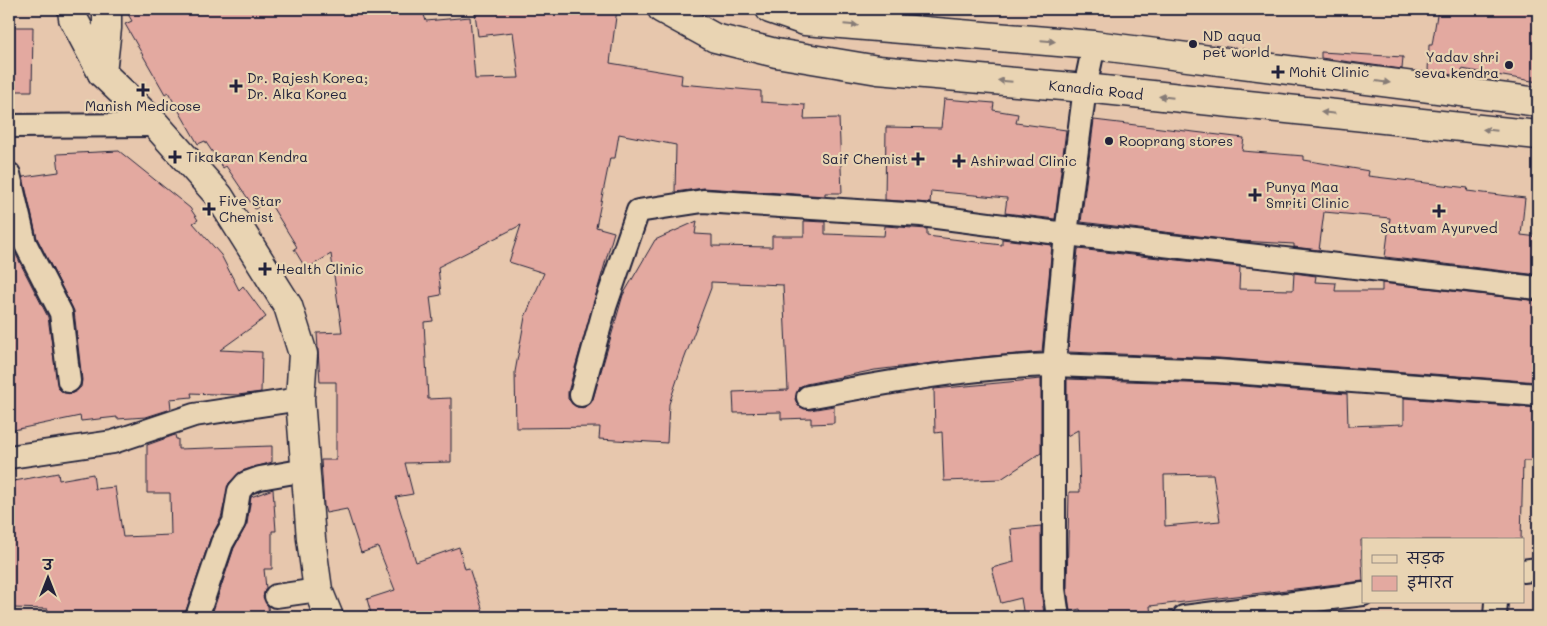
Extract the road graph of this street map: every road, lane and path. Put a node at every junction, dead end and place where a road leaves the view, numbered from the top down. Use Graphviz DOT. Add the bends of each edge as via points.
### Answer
graph roads {
  1 [pos="72,9"];
  2 [pos="107,9"];
  3 [pos="662,9"];
  4 [pos="770,9"];
  5 [pos="1094,45"];
  6 [pos="102,73"];
  7 [pos="1085,88"];
  8 [pos="1538,102"];
  9 [pos="156,125"];
  10 [pos="9,126"];
  11 [pos="1538,134"];
  12 [pos="9,174"];
  13 [pos="1066,234"];
  14 [pos="1538,288"];
  15 [pos="1054,365"];
  16 [pos="69,380"];
  17 [pos="581,395"];
  18 [pos="1538,395"];
  19 [pos="808,397"];
  20 [pos="300,399"];
  21 [pos="9,457"];
  22 [pos="306,470"];
  23 [pos="1538,569"];
  24 [pos="1524,571"];
  25 [pos="318,590"];
  26 [pos="1362,594"];
  27 [pos="276,596"];
  28 [pos="1496,604"];
  29 [pos="1316,609"];
  30 [pos="197,617"];
  31 [pos="329,617"];
  32 [pos="1058,617"];
  33 [pos="1184,617"];
  34 [pos="1495,617"];
  1 -- 6 [label="main road" via="73,18"];
  2 -- 6 [label="main road"];
  7 -- 3 [label="main road, Kanadia Road, one-way" via="878,70 776,53 715,38"];
  4 -- 5 [label="main road, one-way" via="805,21"];
  5 -- 7 [label="street"];
  5 -- 8 [label="main road, one-way"];
  6 -- 9 [label="main road"];
  11 -- 7 [label="main road, Kanadia Road, one-way"];
  7 -- 13 [label="street"];
  9 -- 10 [label="street"];
  9 -- 20 [label="main road" via="219,196 288,306 303,354"];
  12 -- 16 [label="street" via="25,243 61,313"];
  13 -- 14 [label="street"];
  13 -- 15 [label="street"];
  13 -- 17 [label="street" via="921,215 703,201 638,211 605,307"];
  15 -- 18 [label="street" via="1218,371"];
  15 -- 19 [label="street" via="904,379"];
  15 -- 32 [label="street" via="1054,590"];
  20 -- 21 [label="street" via="194,415 113,442"];
  20 -- 22 [label="main road"];
  22 -- 25 [label="main road"];
  22 -- 30 [label="street" via="260,478 246,483 239,491 234,522 222,543"];
  23 -- 24 [label="street"];
  25 -- 27 [label="street"];
  25 -- 31 [label="main road"];
  26 -- 29 [label="street"];
  28 -- 34 [label="street"];
  29 -- 33 [label="street"];
}
